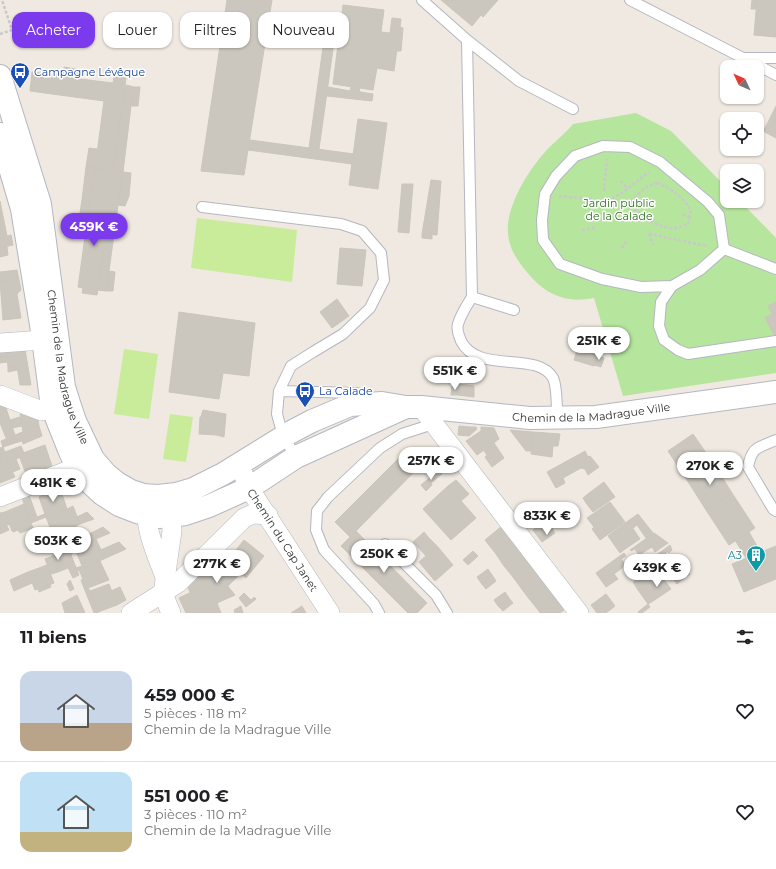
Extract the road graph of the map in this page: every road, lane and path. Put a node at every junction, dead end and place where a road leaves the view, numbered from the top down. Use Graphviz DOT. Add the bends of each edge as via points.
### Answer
graph roads {
  1 [pos="2,0"];
  2 [pos="422,0"];
  3 [pos="630,0"];
  4 [pos="0,34"];
  5 [pos="467,40"];
  6 [pos="743,58"];
  7 [pos="776,58"];
  8 [pos="776,75"];
  9 [pos="0,76"];
  10 [pos="573,109"];
  11 [pos="0,126"];
  12 [pos="0,134"];
  13 [pos="610,147"];
  14 [pos="660,162"];
  15 [pos="0,170"];
  16 [pos="621,181"];
  17 [pos="25,186"];
  18 [pos="628,189"];
  19 [pos="604,191"];
  20 [pos="544,194"];
  21 [pos="612,198"];
  22 [pos="593,199"];
  23 [pos="202,207"];
  24 [pos="683,214"];
  25 [pos="642,216"];
  26 [pos="690,217"];
  27 [pos="638,222"];
  28 [pos="595,228"];
  29 [pos="582,230"];
  30 [pos="627,240"];
  31 [pos="653,245"];
  32 [pos="622,248"];
  33 [pos="724,249"];
  34 [pos="776,269"];
  35 [pos="672,286"];
  36 [pos="472,296"];
  37 [pos="514,310"];
  38 [pos="44,340"];
  39 [pos="776,340"];
  40 [pos="0,342"];
  41 [pos="279,392"];
  42 [pos="776,392"];
  43 [pos="0,394"];
  44 [pos="382,403"];
  45 [pos="60,405"];
  46 [pos="420,413"];
  47 [pos="557,418"];
  48 [pos="283,436"];
  49 [pos="776,440"];
  50 [pos="296,457"];
  51 [pos="85,463"];
  52 [pos="238,464"];
  53 [pos="249,488"];
  54 [pos="158,496"];
  55 [pos="0,497"];
  56 [pos="776,511"];
  57 [pos="147,515"];
  58 [pos="171,516"];
  59 [pos="268,516"];
  60 [pos="385,544"];
  61 [pos="164,585"];
  62 [pos="131,613"];
  63 [pos="171,613"];
  64 [pos="330,613"];
  65 [pos="379,613"];
  66 [pos="447,613"];
  67 [pos="579,613"];
  1 -- 4 [label="path" via="12,30"];
  2 -- 5 [label="lane"];
  3 -- 6 [label="lane"];
  5 -- 10 [label="lane" via="519,81"];
  5 -- 36 [label="lane"];
  6 -- 7 [label="lane"];
  6 -- 8 [label="lane"];
  9 -- 17 [label="street, Chemin de la Madrague Ville"];
  11 -- 17 [label="street" via="8,133"];
  12 -- 17 [label="street, Chemin de la Madrague Ville"];
  13 -- 14 [label="lane" via="630,147"];
  13 -- 19 [label="path"];
  13 -- 20 [label="lane" via="603,146 575,156 556,176"];
  14 -- 18 [label="path"];
  14 -- 33 [label="lane" via="708,202 719,215"];
  15 -- 17 [label="street" via="4,180"];
  16 -- 18 [label="path"];
  17 -- 38 [label="street, Chemin de la Madrague Ville" via="22,209"];
  17 -- 45 [label="street, Chemin de la Madrague Ville" via="40,204 64,386"];
  18 -- 21 [label="path"];
  20 -- 22 [label="path"];
  20 -- 35 [label="lane" via="543,240 560,264 602,279 641,287"];
  23 -- 41 [label="lane" via="341,224 362,231 381,253 384,280 370,308 343,334 291,366"];
  24 -- 26 [label="path"];
  25 -- 26 [label="path" via="661,226 676,228 688,224"];
  25 -- 26 [label="path" via="629,206 629,202 648,186 657,183 666,186 685,201 691,210"];
  25 -- 27 [label="path"];
  28 -- 29 [label="path"];
  30 -- 32 [label="path"];
  31 -- 33 [label="path" via="649,234"];
  33 -- 34 [label="lane"];
  33 -- 35 [label="lane" via="700,270"];
  35 -- 39 [label="lane" via="661,302 659,326 664,340 678,350 688,354"];
  36 -- 37 [label="lane"];
  36 -- 47 [label="lane" via="458,324 457,333 464,346 478,356 498,362 531,364 544,369 554,379"];
  38 -- 40 [label="street"];
  38 -- 45 [label="street, Chemin de la Madrague Ville"];
  41 -- 44 [label="lane" via="357,393"];
  41 -- 48 [label="lane" via="277,414"];
  42 -- 47 [label="street, Chemin de la Madrague Ville" via="596,417"];
  43 -- 45 [label="street" via="42,410"];
  44 -- 46 [label="street, Chemin de la Madrague Ville"];
  44 -- 48 [label="street, Chemin de la Madrague Ville" via="350,405"];
  45 -- 51 [label="street, Chemin de la Madrague Ville" via="70,452"];
  46 -- 47 [label="street, Chemin de la Madrague Ville"];
  46 -- 50 [label="street, Chemin de la Madrague Ville"];
  46 -- 65 [label="lane" via="402,434 380,448 328,496 317,511 316,530 324,550 374,604"];
  46 -- 67 [label="street"];
  48 -- 50 [label="lane"];
  48 -- 52 [label="street, Chemin de la Madrague Ville"];
  49 -- 56 [label="lane" via="755,449 750,455 748,467"];
  50 -- 53 [label="street, Chemin de la Madrague Ville"];
  51 -- 54 [label="street, Chemin de la Madrague Ville" via="131,491"];
  51 -- 55 [label="street"];
  51 -- 57 [label="street, Chemin de la Madrague Ville" via="90,482 102,494"];
  52 -- 53 [label="street, Chemin du Cap Janet"];
  52 -- 54 [label="street, Chemin de la Madrague Ville" via="193,489"];
  53 -- 58 [label="street, Chemin de la Madrague Ville" via="209,506"];
  53 -- 59 [label="street, Chemin du Cap Janet"];
  54 -- 57 [label="street" via="149,506"];
  54 -- 58 [label="street" via="167,505"];
  57 -- 58 [label="street, Chemin de la Madrague Ville"];
  57 -- 61 [label="street"];
  58 -- 61 [label="street" via="172,531"];
  59 -- 61 [label="street" via="253,514 244,518 178,583"];
  59 -- 64 [label="street, Chemin du Cap Janet"];
  60 -- 66 [label="lane" via="436,595"];
  61 -- 62 [label="street"];
  61 -- 63 [label="street"];
}
